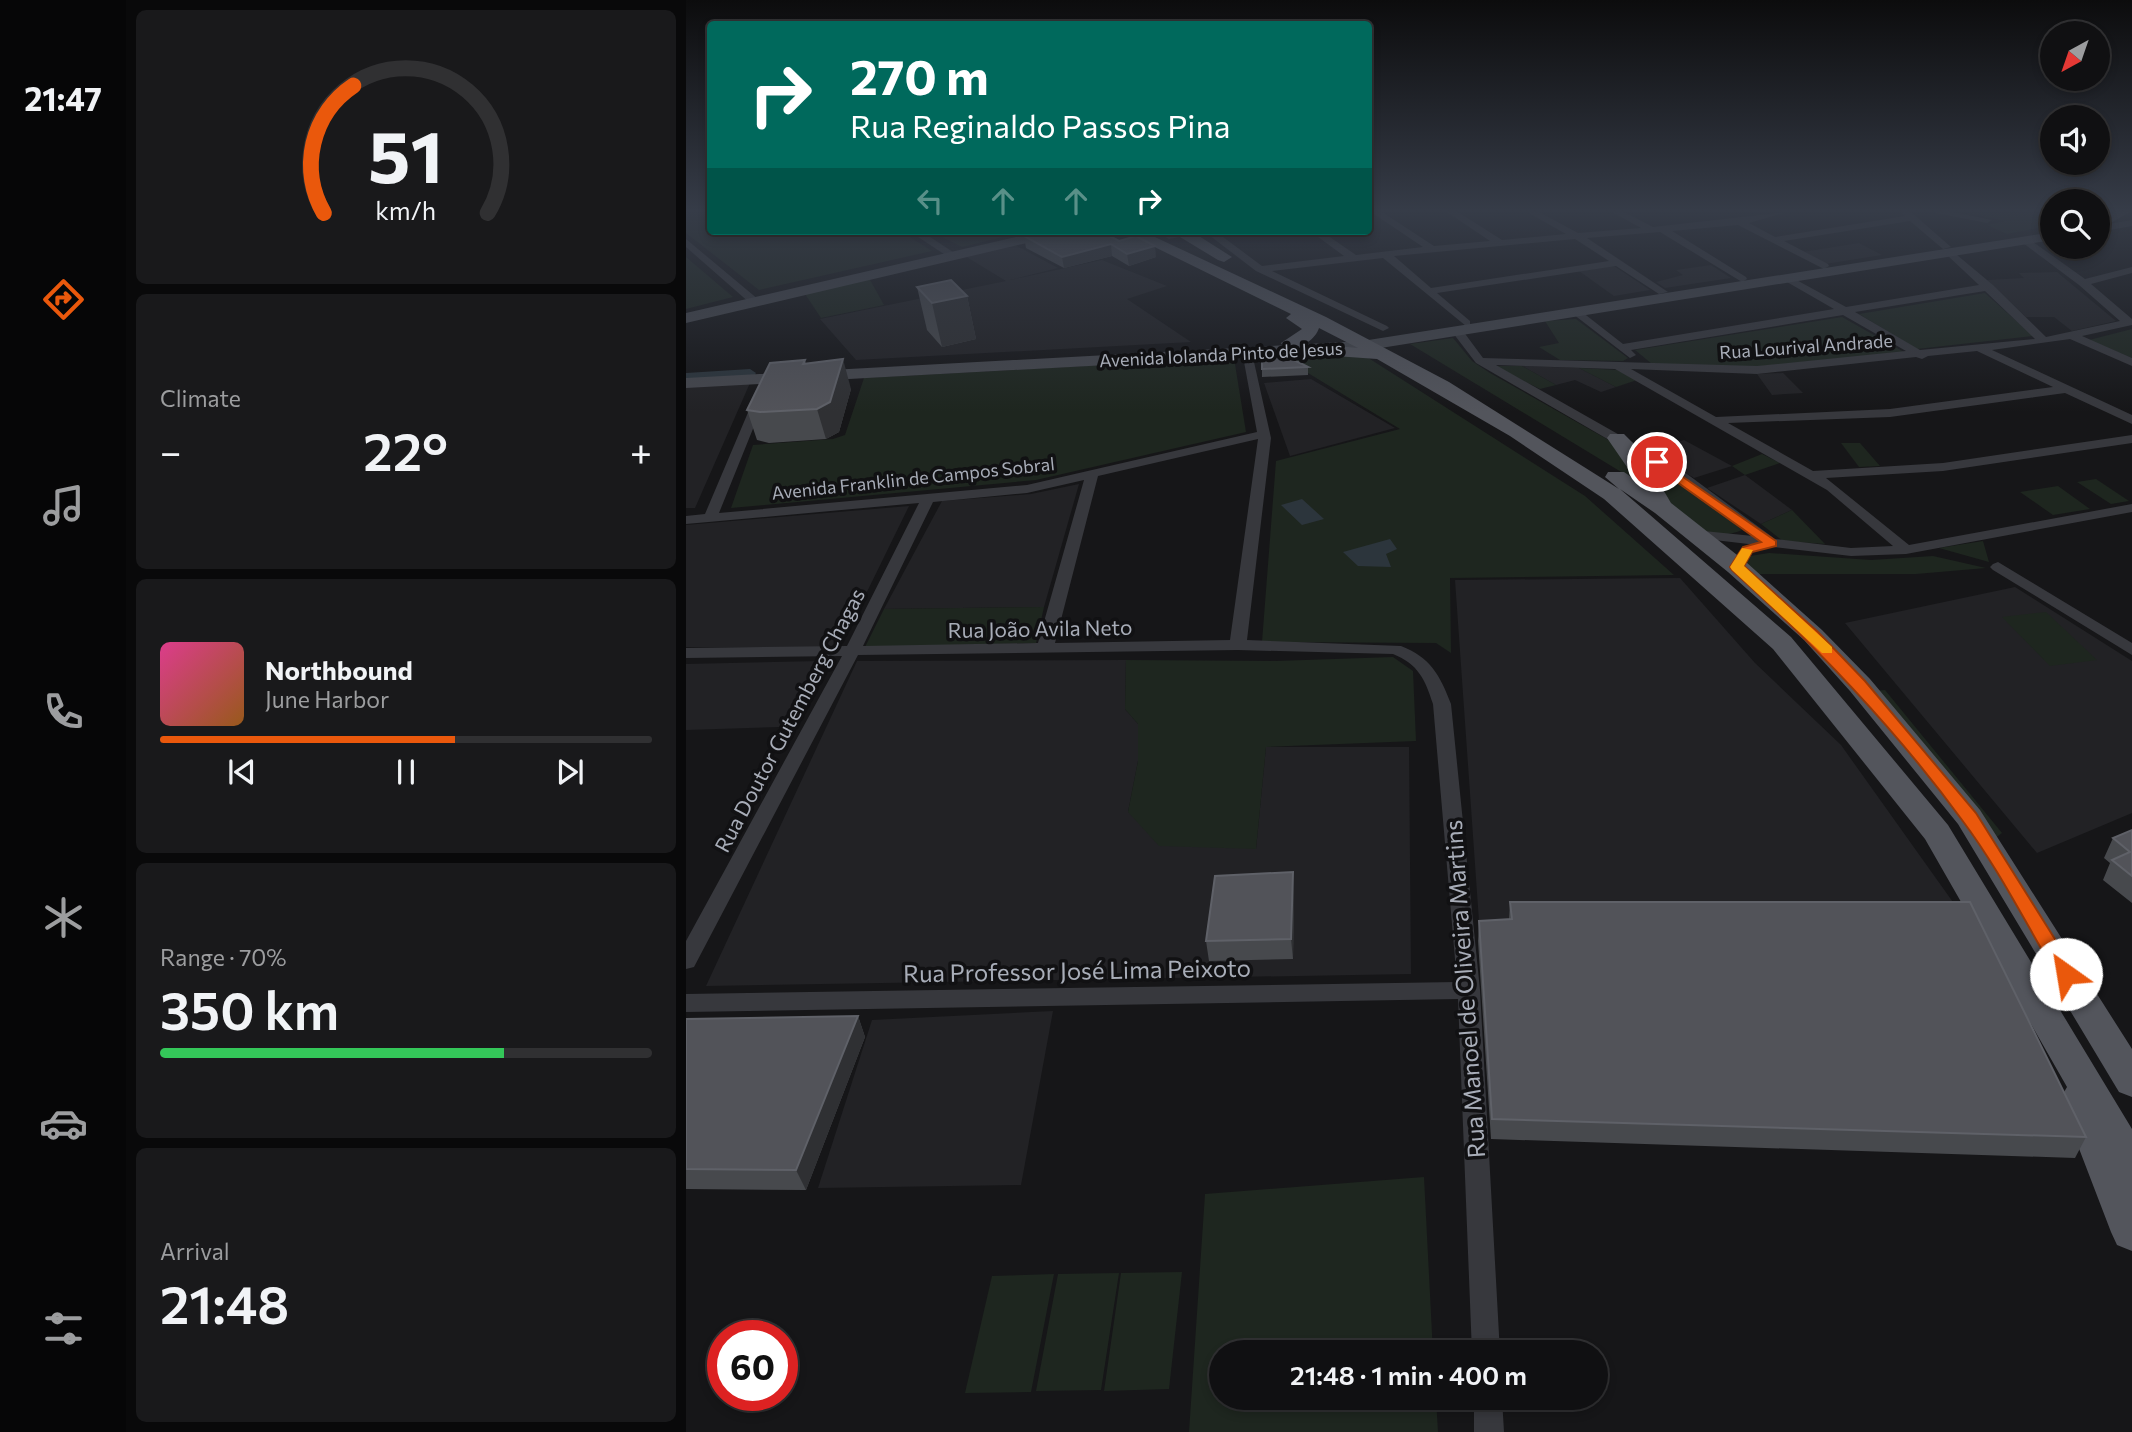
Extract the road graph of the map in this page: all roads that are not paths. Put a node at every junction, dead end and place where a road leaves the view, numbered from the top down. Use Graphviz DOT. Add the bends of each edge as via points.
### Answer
graph roads {
  1 [pos="729,279"];
  2 [pos="844,279"];
  3 [pos="1234,279"];
  4 [pos="1239,279"];
  5 [pos="1266,279"];
  6 [pos="1280,279"];
  7 [pos="1415,279"];
  8 [pos="1512,279"];
  9 [pos="1643,279"];
  10 [pos="1742,279"];
  11 [pos="1797,279"];
  12 [pos="1980,279"];
  13 [pos="2076,279"];
  14 [pos="2101,279"];
  15 [pos="1791,280"];
  16 [pos="2083,284"];
  17 [pos="1989,287"];
  18 [pos="1430,291"];
  19 [pos="1663,292"];
  20 [pos="753,300"];
  21 [pos="1844,311"];
  22 [pos="686,313"];
  23 [pos="1578,314"];
  24 [pos="686,318"];
  25 [pos="2130,322"];
  26 [pos="1462,328"];
  27 [pos="2074,337"];
  28 [pos="1402,340"];
  29 [pos="2044,341"];
  30 [pos="1290,342"];
  31 [pos="1621,348"];
  32 [pos="1979,348"];
  33 [pos="1314,350"];
  34 [pos="1182,352"];
  35 [pos="1246,353"];
  36 [pos="1922,356"];
  37 [pos="1035,359"];
  38 [pos="1480,361"];
  39 [pos="2132,362"];
  40 [pos="1616,366"];
  41 [pos="1646,367"];
  42 [pos="686,370"];
  43 [pos="766,379"];
  44 [pos="686,383"];
  45 [pos="2067,389"];
  46 [pos="1717,420"];
  47 [pos="2132,420"];
  48 [pos="1264,434"];
  49 [pos="1617,438"];
  50 [pos="2132,439"];
  51 [pos="1571,467"];
  52 [pos="1092,475"];
  53 [pos="1813,475"];
  54 [pos="928,498"];
  55 [pos="1663,508"];
  56 [pos="2132,509"];
  57 [pos="710,518"];
  58 [pos="686,520"];
  59 [pos="1694,534"];
  60 [pos="1769,543"];
  61 [pos="1906,550"];
  62 [pos="1737,567"];
  63 [pos="1998,567"];
  64 [pos="2124,638"];
  65 [pos="1238,645"];
  66 [pos="1045,649"];
  67 [pos="1395,649"];
  68 [pos="2132,650"];
  69 [pos="852,652"];
  70 [pos="686,653"];
  71 [pos="686,961"];
  72 [pos="1468,990"];
  73 [pos="686,1003"];
  74 [pos="2049,1021"];
  75 [pos="2128,1065"];
  76 [pos="2132,1164"];
  77 [pos="2132,1232"];
  78 [pos="1485,1340"];
  79 [pos="1488,1410"];
  80 [pos="1489,1432"];
  1 -- 20 [label="street"];
  2 -- 20 [label="main road"];
  3 -- 51 [label="main road" via="1413,370"];
  4 -- 30 [label="main road" via="1310,326 1306,336"];
  5 -- 28 [label="main road"];
  6 -- 28 [label="street"];
  7 -- 18 [label="street"];
  8 -- 18 [label="street"];
  9 -- 19 [label="street"];
  10 -- 19 [label="main road"];
  11 -- 15 [label="main road"];
  12 -- 17 [label="street"];
  13 -- 16 [label="street"];
  14 -- 16 [label="street"];
  15 -- 21 [label="street"];
  15 -- 23 [label="main road"];
  16 -- 25 [label="street"];
  17 -- 21 [label="street"];
  17 -- 29 [label="street"];
  18 -- 26 [label="street"];
  19 -- 26 [label="main road"];
  20 -- 22 [label="main road"];
  20 -- 24 [label="main road"];
  21 -- 31 [label="street"];
  21 -- 36 [label="street"];
  23 -- 26 [label="main road"];
  23 -- 31 [label="street"];
  25 -- 27 [label="street, Rua Lourival Andrade"];
  26 -- 28 [label="main road"];
  26 -- 38 [label="street"];
  27 -- 29 [label="street, Rua Lourival Andrade"];
  27 -- 39 [label="street"];
  28 -- 30 [label="main road, Avenida Iolanda Pinto de Jesus"];
  28 -- 33 [label="main road, Avenida Iolanda Pinto de Jesus"];
  28 -- 55 [label="main road"];
  29 -- 32 [label="street, Rua Lourival Andrade"];
  30 -- 34 [label="main road, Avenida Iolanda Pinto de Jesus"];
  31 -- 41 [label="street"];
  32 -- 36 [label="street, Rua Lourival Andrade"];
  32 -- 45 [label="street"];
  33 -- 35 [label="main road, Avenida Iolanda Pinto de Jesus"];
  33 -- 51 [label="main road" via="1367,353"];
  34 -- 35 [label="main road, Avenida Iolanda Pinto de Jesus"];
  34 -- 37 [label="main road, Avenida Iolanda Pinto de Jesus"];
  35 -- 48 [label="street"];
  36 -- 41 [label="street, Rua Lourival Andrade" via="1757,370"];
  37 -- 42 [label="main road, Avenida Iolanda Pinto de Jesus"];
  37 -- 43 [label="main road"];
  38 -- 40 [label="street, Rua Lourival Andrade"];
  38 -- 49 [label="street"];
  40 -- 41 [label="street, Rua Lourival Andrade"];
  40 -- 46 [label="street"];
  43 -- 44 [label="main road"];
  43 -- 57 [label="street"];
  45 -- 46 [label="street" via="1890,413"];
  45 -- 47 [label="street"];
  46 -- 53 [label="street"];
  48 -- 52 [label="street, Avenida Franklin de Campos Sobral"];
  48 -- 65 [label="street"];
  49 -- 55 [label="main road"];
  49 -- 60 [label="street" via="1678,474"];
  50 -- 53 [label="street" via="1943,467"];
  51 -- 74 [label="main road" via="1660,533 1782,643 1821,688 1937,833"];
  52 -- 54 [label="street, Avenida Franklin de Campos Sobral" via="1027,489"];
  52 -- 66 [label="street"];
  53 -- 61 [label="street"];
  54 -- 57 [label="street, Avenida Franklin de Campos Sobral"];
  54 -- 69 [label="street, Rua Doutor Gutemberg Chagas"];
  55 -- 59 [label="main road"];
  56 -- 61 [label="street"];
  57 -- 58 [label="street, Avenida Franklin de Campos Sobral"];
  59 -- 60 [label="street"];
  59 -- 62 [label="main road"];
  60 -- 61 [label="street" via="1851,552"];
  60 -- 62 [label="street" via="1747,550"];
  62 -- 75 [label="main road" via="1813,635 1860,685 1969,817"];
  63 -- 64 [label="street"];
  64 -- 68 [label="street"];
  65 -- 66 [label="street, Rua João Avila Neto"];
  65 -- 67 [label="street, Rua João Avila Neto"];
  66 -- 69 [label="street, Rua João Avila Neto"];
  67 -- 72 [label="street, Rua Manoel de Oliveira Martins" via="1429,667 1442,704"];
  69 -- 70 [label="street, Rua João Avila Neto"];
  69 -- 71 [label="street, Rua Doutor Gutemberg Chagas"];
  72 -- 73 [label="street, Rua Professor José Lima Peixoto"];
  72 -- 78 [label="street, Rua Manoel de Oliveira Martins"];
  74 -- 76 [label="main road"];
  74 -- 77 [label="main road"];
  79 -- 80 [label="street"];
}
